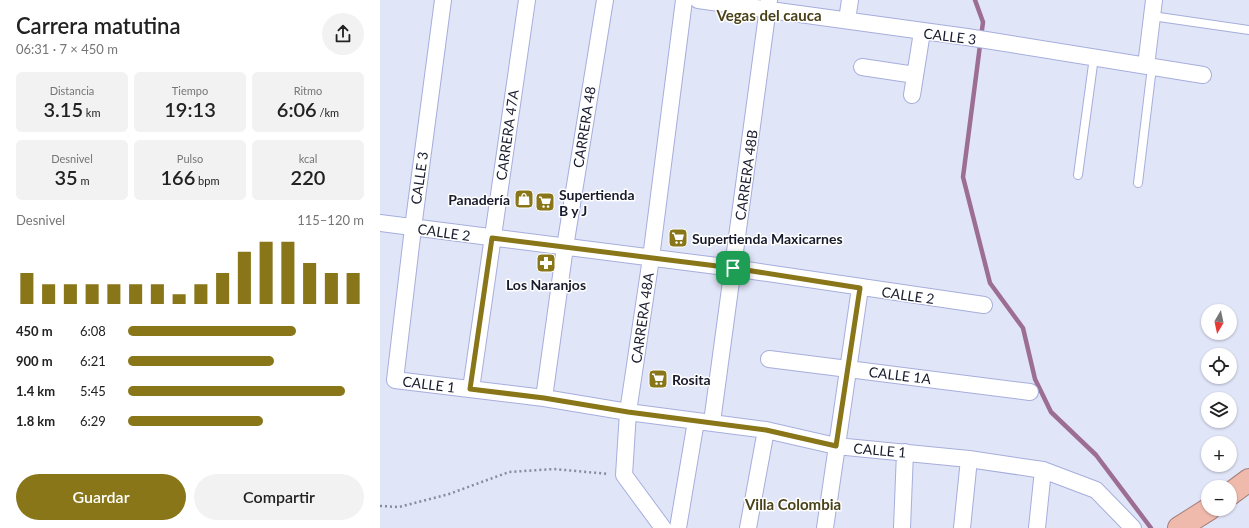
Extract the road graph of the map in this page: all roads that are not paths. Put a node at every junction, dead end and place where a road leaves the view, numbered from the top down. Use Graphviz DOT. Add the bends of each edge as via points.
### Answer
graph roads {
  1 [pos="443,0"];
  2 [pos="527,0"];
  3 [pos="605,0"];
  4 [pos="684,0"];
  5 [pos="698,0"];
  6 [pos="850,0"];
  7 [pos="1154,0"];
  8 [pos="769,5"];
  9 [pos="1152,16"];
  10 [pos="847,20"];
  11 [pos="1249,30"];
  12 [pos="922,32"];
  13 [pos="1094,57"];
  14 [pos="1149,66"];
  15 [pos="862,67"];
  16 [pos="915,75"];
  17 [pos="1203,75"];
  18 [pos="912,95"];
  19 [pos="1078,175"];
  20 [pos="1138,183"];
  21 [pos="380,223"];
  22 [pos="413,228"];
  23 [pos="492,238"];
  24 [pos="565,247"];
  25 [pos="651,258"];
  26 [pos="733,268"];
  27 [pos="860,288"];
  28 [pos="984,305"];
  29 [pos="769,359"];
  30 [pos="848,368"];
  31 [pos="395,380"];
  32 [pos="470,389"];
  33 [pos="1030,392"];
  34 [pos="544,398"];
  35 [pos="628,412"];
  36 [pos="696,421"];
  37 [pos="712,422"];
  38 [pos="766,430"];
  39 [pos="836,446"];
  40 [pos="905,452"];
  41 [pos="969,459"];
  42 [pos="1043,470"];
  43 [pos="1249,480"];
  44 [pos="1237,489"];
  45 [pos="1201,514"];
  46 [pos="663,528"];
  47 [pos="678,528"];
  48 [pos="748,528"];
  49 [pos="825,528"];
  50 [pos="902,528"];
  51 [pos="962,528"];
  52 [pos="1037,528"];
  53 [pos="1133,528"];
  54 [pos="1178,528"];
  1 -- 22 [label="street, CALLE 3"];
  2 -- 23 [label="street, CARRERA 47A"];
  3 -- 24 [label="street, CARRERA 48"];
  4 -- 25 [label="street, CARRERA 48A"];
  5 -- 8 [label="street, CALLE 3"];
  6 -- 10 [label="street"];
  7 -- 9 [label="street"];
  8 -- 10 [label="street, CALLE 3"];
  8 -- 26 [label="street, CARRERA 48B"];
  9 -- 11 [label="lane"];
  9 -- 14 [label="street"];
  10 -- 12 [label="street, CALLE 3"];
  12 -- 13 [label="street, CALLE 3"];
  12 -- 16 [label="street"];
  13 -- 14 [label="street, CALLE 3"];
  13 -- 19 [label="lane"];
  14 -- 17 [label="street, CALLE 3"];
  14 -- 20 [label="lane"];
  15 -- 16 [label="street"];
  16 -- 18 [label="street"];
  21 -- 22 [label="street, CALLE 2"];
  22 -- 23 [label="street, CALLE 2"];
  22 -- 31 [label="street, CALLE 3"];
  23 -- 24 [label="street, CALLE 2"];
  23 -- 32 [label="street, CARRERA 47A"];
  24 -- 25 [label="street, CALLE 2"];
  24 -- 34 [label="street, CARRERA 48"];
  25 -- 26 [label="street, CALLE 2"];
  25 -- 35 [label="street, CARRERA 48A"];
  26 -- 27 [label="street, CALLE 2"];
  26 -- 37 [label="street, CARRERA 48B"];
  27 -- 28 [label="street, CALLE 2"];
  27 -- 30 [label="street"];
  29 -- 30 [label="street, CALLE 1A"];
  30 -- 33 [label="street, CALLE 1A"];
  30 -- 39 [label="street"];
  31 -- 32 [label="street, CALLE 1"];
  32 -- 34 [label="street, CALLE 1"];
  34 -- 35 [label="street, CALLE 1"];
  35 -- 36 [label="street, CALLE 1"];
  35 -- 46 [label="street, CARRERA 48A" via="624,475"];
  36 -- 37 [label="street, CALLE 1"];
  36 -- 47 [label="street"];
  37 -- 38 [label="street, CALLE 1"];
  38 -- 39 [label="street, CALLE 1"];
  38 -- 48 [label="street"];
  39 -- 40 [label="street, CALLE 1"];
  39 -- 49 [label="street"];
  40 -- 41 [label="street, CALLE 1"];
  40 -- 50 [label="street"];
  41 -- 42 [label="street, CALLE 1"];
  41 -- 51 [label="street"];
  42 -- 52 [label="street"];
  42 -- 53 [label="street, CALLE 1" via="1096,490"];
  43 -- 44 [label="highway"];
  45 -- 54 [label="highway"];
}
